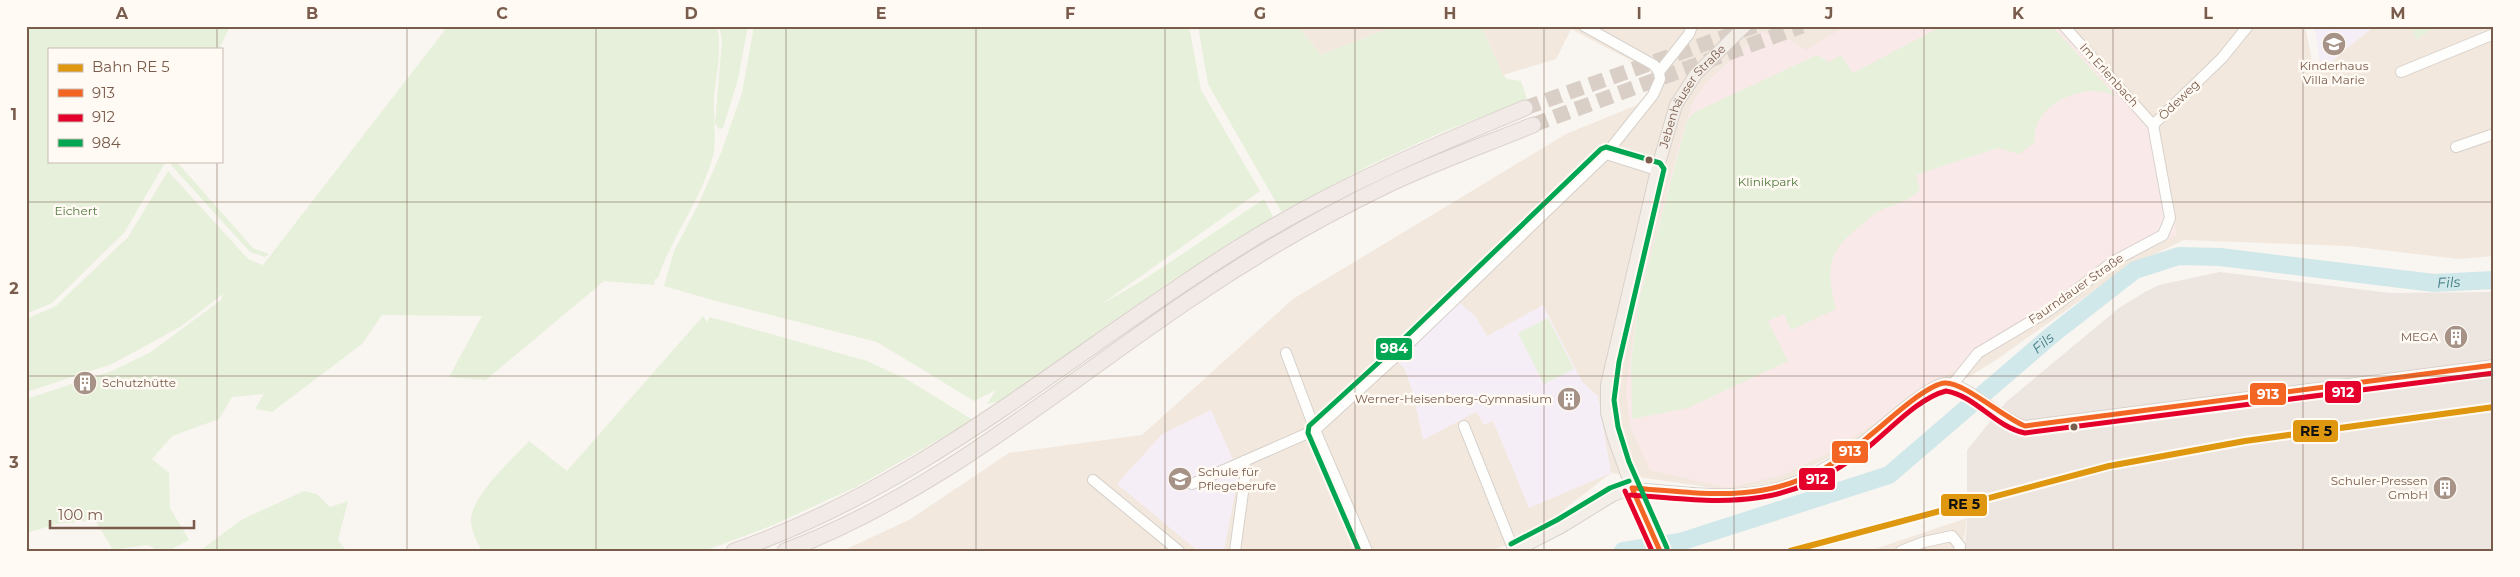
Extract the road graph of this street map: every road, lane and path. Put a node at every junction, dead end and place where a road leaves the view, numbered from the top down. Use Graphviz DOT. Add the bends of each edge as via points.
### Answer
graph roads {
  1 [pos="1584,26"];
  2 [pos="1745,26"];
  3 [pos="2064,26"];
  4 [pos="2248,26"];
  5 [pos="1691,30"];
  6 [pos="2494,34"];
  7 [pos="1659,72"];
  8 [pos="2401,72"];
  9 [pos="1525,108"];
  10 [pos="1533,125"];
  11 [pos="2153,125"];
  12 [pos="2494,134"];
  13 [pos="2456,147"];
  14 [pos="1606,154"];
  15 [pos="1657,170"];
  16 [pos="2152,242"];
  17 [pos="1286,353"];
  18 [pos="2494,365"];
  19 [pos="1953,384"];
  20 [pos="1464,426"];
  21 [pos="1315,430"];
  22 [pos="1244,461"];
  23 [pos="1093,480"];
  24 [pos="1192,484"];
  25 [pos="1632,488"];
  26 [pos="1960,548"];
  27 [pos="734,551"];
  28 [pos="786,551"];
  29 [pos="1179,551"];
  30 [pos="1235,551"];
  31 [pos="1367,551"];
  32 [pos="1514,551"];
  33 [pos="1660,551"];
  34 [pos="1901,551"];
  1 -- 7 [label="street" via="1654,65"];
  2 -- 15 [label="main road, Jebenhäuser Straße" via="1685,88 1676,105"];
  3 -- 11 [label="street, Im Erlenbach"];
  4 -- 11 [label="street, Ödeweg" via="2222,58"];
  5 -- 7 [label="street"];
  6 -- 8 [label="street"];
  7 -- 14 [label="street" via="1660,79 1653,95"];
  9 -- 27 [label="highway" via="1379,169 1292,216 1173,291 1013,404 896,477 839,507"];
  10 -- 28 [label="highway" via="1385,186 1292,236 1183,304 989,442 889,502"];
  11 -- 16 [label="street, Ödeweg" via="2170,218 2163,234"];
  12 -- 13 [label="street"];
  14 -- 15 [label="street"];
  14 -- 21 [label="street"];
  15 -- 25 [label="main road, Jebenhäuser Straße" via="1607,385 1607,413"];
  16 -- 19 [label="street, Faurndauer Straße" via="2114,261 2050,310 1978,353"];
  17 -- 21 [label="street"];
  18 -- 19 [label="street" via="2025,426 2011,422"];
  19 -- 25 [label="street" via="1944,383 1930,389 1859,446 1815,473 1788,484 1731,494"];
  20 -- 32 [label="street"];
  21 -- 22 [label="street"];
  21 -- 31 [label="street"];
  22 -- 24 [label="street"];
  22 -- 30 [label="street" via="1246,470"];
  23 -- 29 [label="street"];
  25 -- 32 [label="main road"];
  25 -- 33 [label="main road, Jebenhäuser Straße"];
  26 -- 34 [label="street" via="1952,536"];
}
